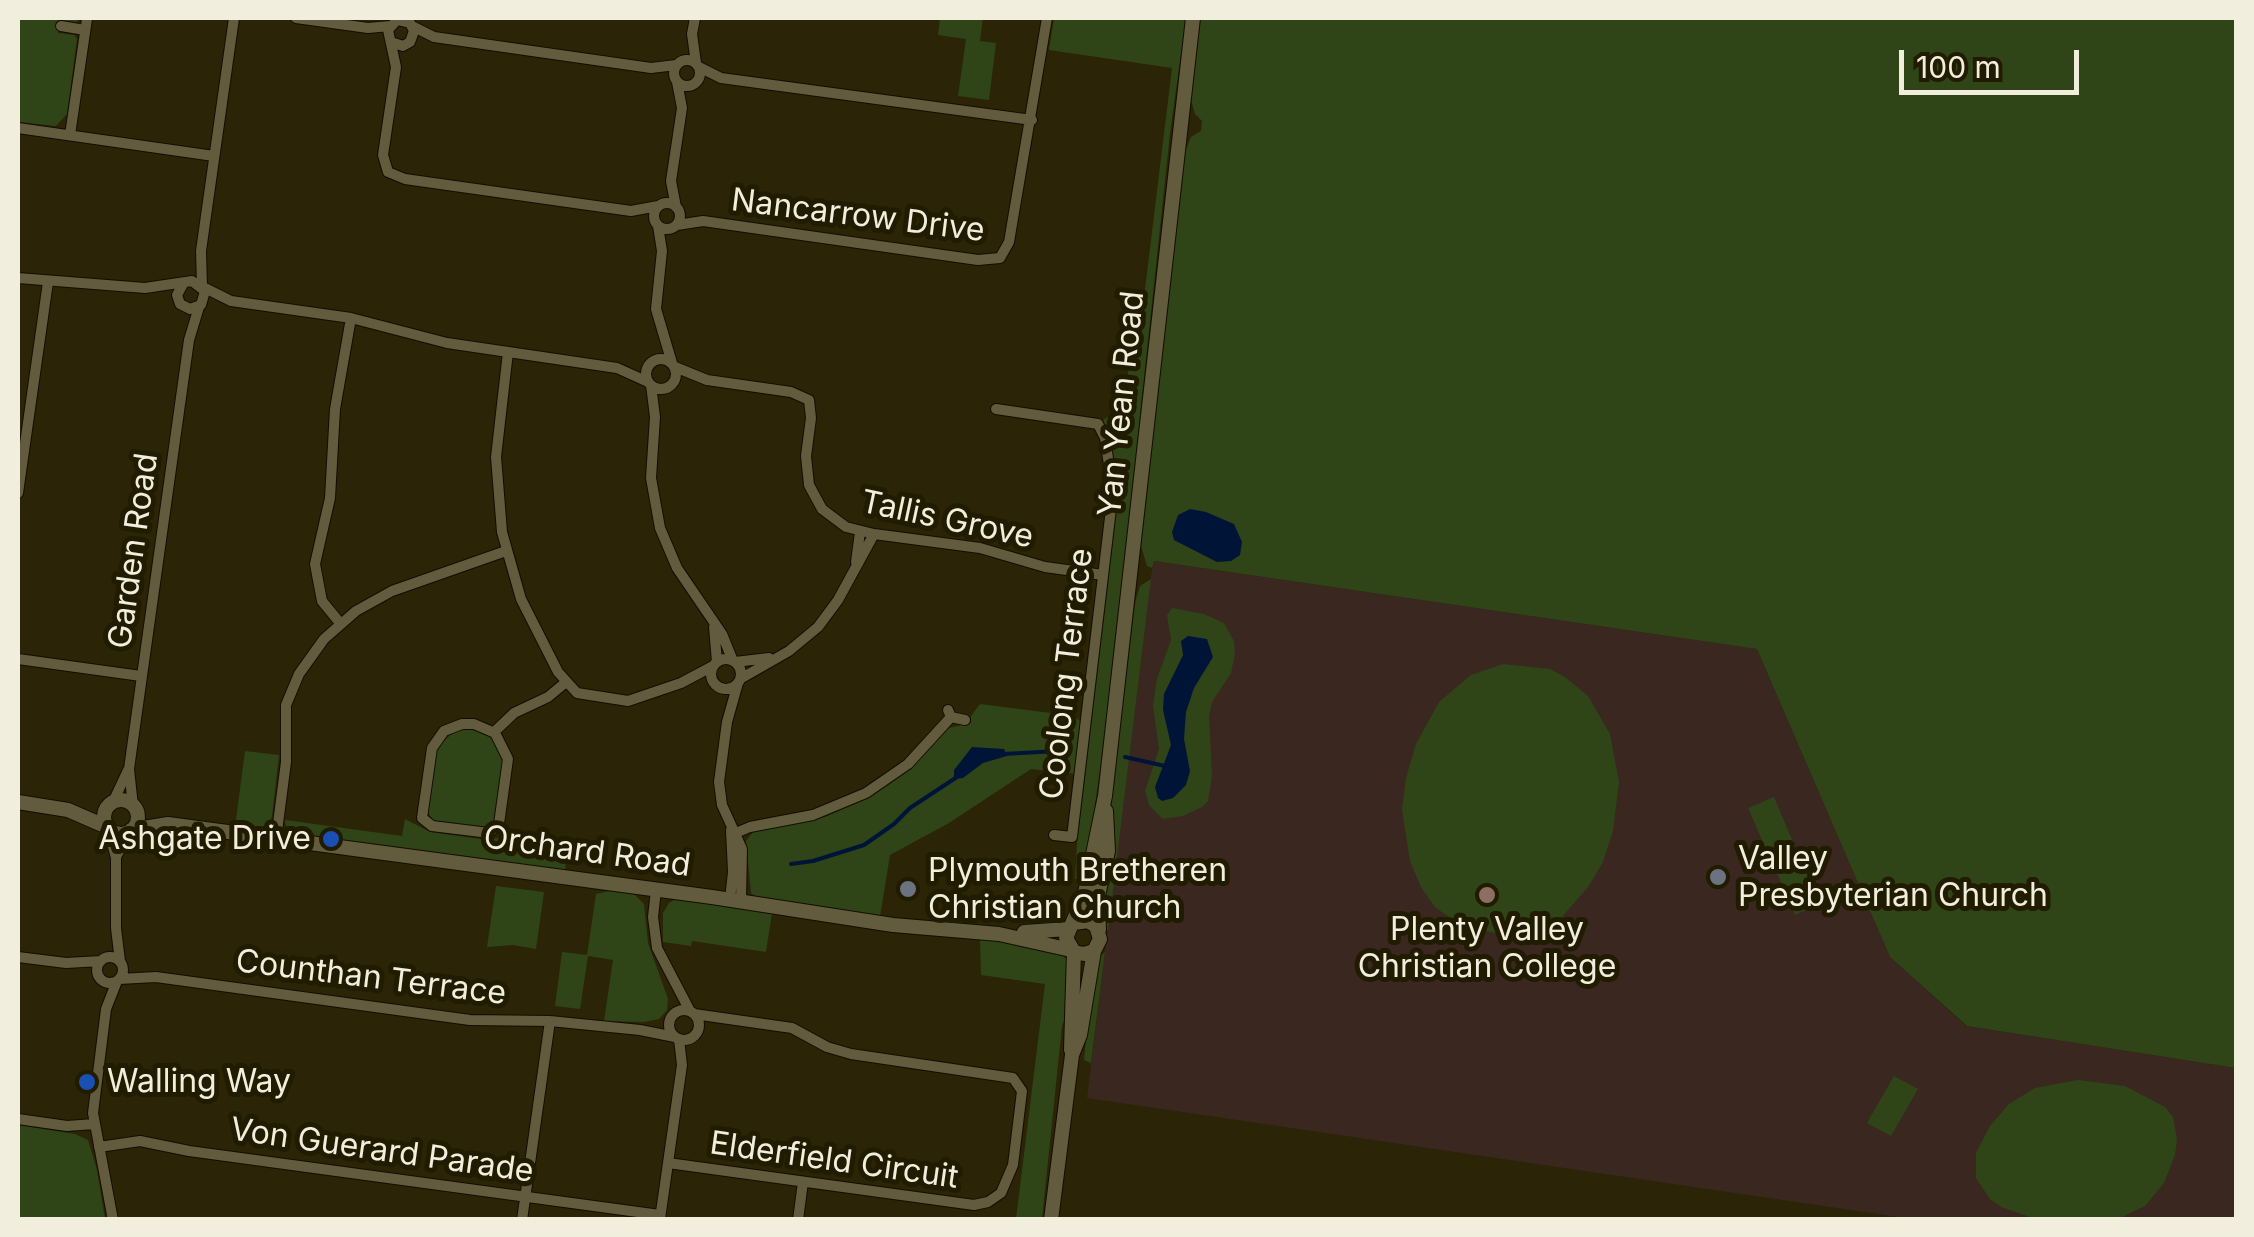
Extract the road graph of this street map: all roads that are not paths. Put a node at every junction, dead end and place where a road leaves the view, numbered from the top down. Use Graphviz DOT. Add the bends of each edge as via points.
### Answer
graph roads {
  1 [pos="234,18"];
  2 [pos="296,18"];
  3 [pos="694,18"];
  4 [pos="1047,18"];
  5 [pos="1193,18"];
  6 [pos="410,22"];
  7 [pos="86,25"];
  8 [pos="61,26"];
  9 [pos="392,29"];
  10 [pos="692,34"];
  11 [pos="434,37"];
  12 [pos="409,43"];
  13 [pos="679,63"];
  14 [pos="697,65"];
  15 [pos="396,67"];
  16 [pos="650,68"];
  17 [pos="721,78"];
  18 [pos="676,80"];
  19 [pos="695,83"];
  20 [pos="682,108"];
  21 [pos="1032,120"];
  22 [pos="18,128"];
  23 [pos="70,135"];
  24 [pos="214,156"];
  25 [pos="672,181"];
  26 [pos="659,206"];
  27 [pos="678,208"];
  28 [pos="631,211"];
  29 [pos="703,221"];
  30 [pos="657,225"];
  31 [pos="675,226"];
  32 [pos="201,250"];
  33 [pos="662,251"];
  34 [pos="18,278"];
  35 [pos="48,282"];
  36 [pos="184,283"];
  37 [pos="202,287"];
  38 [pos="146,288"];
  39 [pos="231,301"];
  40 [pos="181,305"];
  41 [pos="200,306"];
  42 [pos="351,318"];
  43 [pos="660,330"];
  44 [pos="188,340"];
  45 [pos="508,352"];
  46 [pos="652,362"];
  47 [pos="674,365"];
  48 [pos="617,368"];
  49 [pos="707,380"];
  50 [pos="649,384"];
  51 [pos="672,385"];
  52 [pos="24,409"];
  53 [pos="996,409"];
  54 [pos="655,417"];
  55 [pos="18,493"];
  56 [pos="860,532"];
  57 [pos="874,534"];
  58 [pos="506,551"];
  59 [pos="854,568"];
  60 [pos="1104,575"];
  61 [pos="712,622"];
  62 [pos="340,623"];
  63 [pos="775,657"];
  64 [pos="18,659"];
  65 [pos="734,661"];
  66 [pos="715,664"];
  67 [pos="141,676"];
  68 [pos="739,681"];
  69 [pos="566,682"];
  70 [pos="681,682"];
  71 [pos="717,686"];
  72 [pos="965,720"];
  73 [pos="726,722"];
  74 [pos="494,732"];
  75 [pos="128,769"];
  76 [pos="1105,796"];
  77 [pos="18,802"];
  78 [pos="112,803"];
  79 [pos="134,807"];
  80 [pos="68,810"];
  81 [pos="168,824"];
  82 [pos="108,828"];
  83 [pos="130,831"];
  84 [pos="732,831"];
  85 [pos="1054,835"];
  86 [pos="276,839"];
  87 [pos="116,858"];
  88 [pos="656,890"];
  89 [pos="736,900"];
  90 [pos="1071,926"];
  91 [pos="116,928"];
  92 [pos="1099,930"];
  93 [pos="999,934"];
  94 [pos="1094,950"];
  95 [pos="1073,951"];
  96 [pos="18,957"];
  97 [pos="102,960"];
  98 [pos="121,962"];
  99 [pos="66,963"];
  100 [pos="156,977"];
  101 [pos="100,978"];
  102 [pos="118,980"];
  103 [pos="673,982"];
  104 [pos="106,1010"];
  105 [pos="692,1013"];
  106 [pos="671,1018"];
  107 [pos="735,1020"];
  108 [pos="550,1021"];
  109 [pos="640,1030"];
  110 [pos="696,1032"];
  111 [pos="677,1038"];
  112 [pos="1072,1055"];
  113 [pos="682,1065"];
  114 [pos="18,1119"];
  115 [pos="94,1124"];
  116 [pos="99,1147"];
  117 [pos="668,1163"];
  118 [pos="804,1182"];
  119 [pos="525,1196"];
  120 [pos="660,1217"];
  121 [pos="113,1220"];
  122 [pos="522,1220"];
  123 [pos="798,1220"];
  124 [pos="1052,1220"];
  1 -- 24 [label="street"];
  2 -- 9 [label="street"];
  3 -- 10 [label="street"];
  4 -- 21 [label="street, Nancarrow Drive"];
  5 -- 76 [label="main road, Yan Yean Road"];
  6 -- 9 [label="street"];
  6 -- 11 [label="street"];
  6 -- 12 [label="street"];
  7 -- 8 [label="street"];
  7 -- 23 [label="street"];
  9 -- 12 [label="street" via="399,46"];
  9 -- 15 [label="street"];
  10 -- 13 [label="street"];
  10 -- 14 [label="street"];
  11 -- 12 [label="street"];
  11 -- 16 [label="street"];
  12 -- 15 [label="street"];
  13 -- 14 [label="street"];
  13 -- 16 [label="street"];
  13 -- 18 [label="street"];
  14 -- 17 [label="street"];
  14 -- 19 [label="street"];
  15 -- 28 [label="street" via="384,155 395,177"];
  16 -- 18 [label="street"];
  17 -- 19 [label="street"];
  17 -- 21 [label="street"];
  18 -- 19 [label="street"];
  18 -- 20 [label="street"];
  19 -- 20 [label="street"];
  20 -- 25 [label="street"];
  21 -- 29 [label="street, Nancarrow Drive" via="1009,242 1000,258"];
  22 -- 23 [label="street"];
  23 -- 24 [label="street"];
  24 -- 32 [label="street"];
  25 -- 26 [label="street"];
  25 -- 27 [label="street"];
  26 -- 27 [label="street"];
  26 -- 28 [label="street"];
  26 -- 30 [label="street"];
  27 -- 29 [label="street, Nancarrow Drive"];
  27 -- 31 [label="street"];
  28 -- 30 [label="street"];
  29 -- 31 [label="street, Nancarrow Drive"];
  30 -- 31 [label="street"];
  30 -- 33 [label="street"];
  31 -- 33 [label="street"];
  32 -- 36 [label="street"];
  32 -- 37 [label="street"];
  33 -- 43 [label="street"];
  34 -- 35 [label="street"];
  35 -- 38 [label="street"];
  35 -- 52 [label="street"];
  36 -- 37 [label="street"];
  36 -- 38 [label="street"];
  36 -- 40 [label="street" via="177,295"];
  37 -- 39 [label="street"];
  37 -- 41 [label="street"];
  38 -- 40 [label="street"];
  39 -- 41 [label="street"];
  39 -- 42 [label="street"];
  40 -- 41 [label="street"];
  40 -- 44 [label="street, Garden Road"];
  41 -- 44 [label="street, Garden Road"];
  42 -- 45 [label="street"];
  42 -- 62 [label="street" via="316,564 322,602"];
  43 -- 46 [label="street"];
  43 -- 47 [label="street"];
  44 -- 67 [label="street, Garden Road"];
  45 -- 48 [label="street"];
  45 -- 58 [label="street" via="496,458"];
  46 -- 47 [label="street"];
  46 -- 48 [label="street"];
  46 -- 50 [label="street"];
  47 -- 49 [label="street, Tallis Grove"];
  47 -- 51 [label="street"];
  48 -- 50 [label="street"];
  49 -- 51 [label="street, Tallis Grove"];
  49 -- 56 [label="street, Tallis Grove" via="808,400 806,471 814,498 833,519"];
  50 -- 51 [label="street"];
  50 -- 54 [label="street"];
  51 -- 54 [label="street"];
  52 -- 55 [label="street"];
  53 -- 60 [label="street, Coolong Terrace" via="1101,428 1113,492"];
  54 -- 61 [label="street" via="651,478 660,528 676,568"];
  56 -- 57 [label="street, Tallis Grove"];
  56 -- 59 [label="street"];
  57 -- 59 [label="street"];
  57 -- 60 [label="street, Tallis Grove"];
  58 -- 62 [label="street" via="392,591"];
  58 -- 69 [label="street" via="530,620"];
  59 -- 63 [label="street" via="818,627"];
  60 -- 85 [label="street, Coolong Terrace" via="1072,837"];
  61 -- 65 [label="street"];
  61 -- 66 [label="street"];
  62 -- 86 [label="street" via="310,657 286,705"];
  63 -- 65 [label="street"];
  63 -- 68 [label="street"];
  64 -- 67 [label="street"];
  65 -- 66 [label="street"];
  65 -- 68 [label="street"];
  66 -- 70 [label="street"];
  66 -- 71 [label="street" via="711,676"];
  67 -- 75 [label="street, Garden Road"];
  68 -- 71 [label="street" via="730,689"];
  68 -- 73 [label="street"];
  69 -- 70 [label="street" via="584,695 628,701"];
  69 -- 74 [label="street"];
  70 -- 71 [label="street"];
  71 -- 73 [label="street"];
  72 -- 84 [label="street" via="950,714 908,764 866,793 813,815"];
  73 -- 84 [label="street" via="719,782"];
  74 -- 74 [label="street" via="462,724 437,738 423,800 427,824 484,834 497,828 508,768 506,749"];
  75 -- 78 [label="street, Garden Road"];
  75 -- 79 [label="street, Garden Road"];
  76 -- 90 [label="main road, Yan Yean Road" via="1086,894"];
  76 -- 92 [label="main road, Yan Yean Road" via="1108,851"];
  77 -- 80 [label="main road"];
  78 -- 79 [label="main road"];
  78 -- 80 [label="main road"];
  78 -- 82 [label="main road" via="104,813"];
  79 -- 81 [label="main road, Orchard Road"];
  79 -- 83 [label="main road" via="138,818"];
  80 -- 82 [label="main road"];
  81 -- 83 [label="main road, Orchard Road"];
  81 -- 86 [label="main road, Orchard Road"];
  82 -- 83 [label="main road"];
  82 -- 87 [label="street"];
  83 -- 87 [label="street"];
  84 -- 89 [label="street"];
  86 -- 88 [label="main road, Orchard Road"];
  87 -- 91 [label="street"];
  88 -- 89 [label="main road, Orchard Road"];
  88 -- 103 [label="street" via="655,938"];
  89 -- 93 [label="main road, Orchard Road" via="893,926"];
  90 -- 92 [label="main road" via="1088,920"];
  90 -- 93 [label="main road, Orchard Road"];
  90 -- 95 [label="main road" via="1066,938"];
  91 -- 97 [label="street"];
  91 -- 98 [label="street"];
  92 -- 94 [label="main road"];
  93 -- 95 [label="main road, Orchard Road"];
  94 -- 95 [label="main road"];
  94 -- 112 [label="main road"];
  95 -- 112 [label="main road"];
  96 -- 99 [label="street"];
  97 -- 98 [label="street"];
  97 -- 99 [label="street"];
  97 -- 101 [label="street"];
  98 -- 100 [label="street, Counthan Terrace"];
  98 -- 102 [label="street"];
  99 -- 101 [label="street"];
  100 -- 102 [label="street, Counthan Terrace"];
  100 -- 108 [label="street, Counthan Terrace" via="470,1020"];
  101 -- 102 [label="street"];
  101 -- 104 [label="street"];
  102 -- 104 [label="street"];
  103 -- 105 [label="street"];
  103 -- 106 [label="street"];
  104 -- 115 [label="street"];
  105 -- 106 [label="street"];
  105 -- 107 [label="street, Elderfield Circuit"];
  105 -- 110 [label="street"];
  106 -- 109 [label="street, Counthan Terrace"];
  106 -- 111 [label="street" via="669,1029"];
  107 -- 110 [label="street, Elderfield Circuit"];
  107 -- 118 [label="street, Elderfield Circuit" via="792,1028 851,1054 1008,1077 1021,1087 1012,1174 988,1202 964,1205"];
  108 -- 109 [label="street, Counthan Terrace"];
  108 -- 119 [label="street"];
  109 -- 111 [label="street, Counthan Terrace"];
  110 -- 111 [label="street"];
  110 -- 113 [label="street"];
  111 -- 113 [label="street"];
  112 -- 124 [label="main road"];
  113 -- 117 [label="street"];
  114 -- 115 [label="street"];
  115 -- 116 [label="street"];
  116 -- 119 [label="street, Von Guerard Parade" via="140,1141"];
  116 -- 121 [label="street"];
  117 -- 118 [label="street, Elderfield Circuit"];
  117 -- 120 [label="street"];
  118 -- 123 [label="street"];
  119 -- 120 [label="street, Von Guerard Parade"];
  119 -- 122 [label="street"];
}
